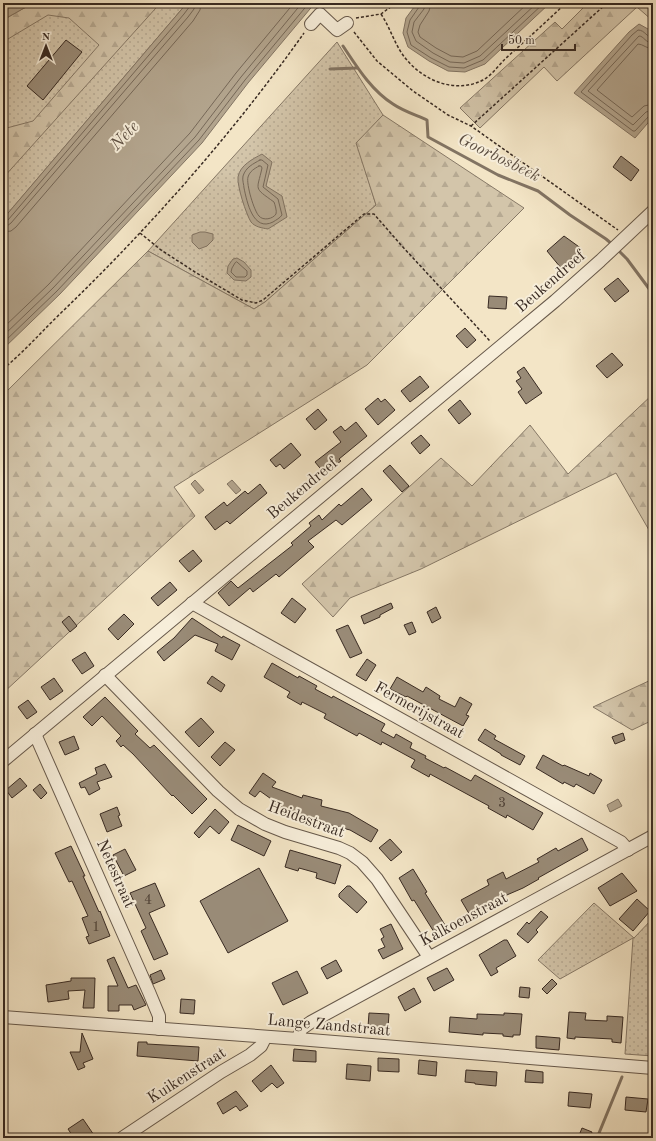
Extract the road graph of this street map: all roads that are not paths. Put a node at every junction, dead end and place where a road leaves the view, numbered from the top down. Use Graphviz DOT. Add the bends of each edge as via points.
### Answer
graph roads {
  1 [pos="346,23"];
  2 [pos="311,24"];
  3 [pos="653,211"];
  4 [pos="192,603"];
  5 [pos="105,676"];
  6 [pos="35,734"];
  7 [pos="3,761"];
  8 [pos="653,836"];
  9 [pos="628,850"];
  10 [pos="429,957"];
  11 [pos="3,1017"];
  12 [pos="159,1029"];
  13 [pos="265,1036"];
  14 [pos="298,1039"];
  15 [pos="653,1068"];
  16 [pos="122,1138"];
  1 -- 2 [label="street" via="337,30 320,14"];
  3 -- 4 [label="street, Beukendreef" via="555,301"];
  4 -- 5 [label="street, Beukendreef"];
  4 -- 9 [label="street, Fermerijstraat" via="621,842"];
  5 -- 6 [label="street, Beukendreef"];
  5 -- 10 [label="street, Heidestraat" via="218,791 239,809 264,824 339,848 362,862 377,879"];
  6 -- 7 [label="street, Beukendreef"];
  6 -- 12 [label="street, Netestraat" via="149,992 158,1016"];
  8 -- 9 [label="street, Kalkoenstraat"];
  9 -- 10 [label="street, Kalkoenstraat"];
  10 -- 14 [label="street, Kalkoenstraat" via="311,1022 301,1029"];
  11 -- 12 [label="street, Lange Zandstraat"];
  12 -- 13 [label="street, Lange Zandstraat"];
  13 -- 14 [label="street, Lange Zandstraat"];
  13 -- 16 [label="street, Kuikenstraat" via="261,1046 250,1055"];
  14 -- 15 [label="street, Lange Zandstraat"];
}
